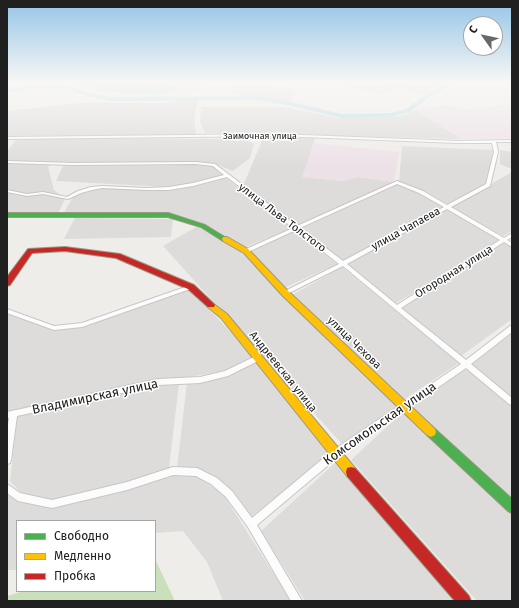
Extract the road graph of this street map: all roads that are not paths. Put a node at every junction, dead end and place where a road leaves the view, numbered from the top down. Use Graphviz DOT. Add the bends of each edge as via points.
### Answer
graph roads {
  1 [pos="7,138"];
  2 [pos="512,141"];
  3 [pos="494,142"];
  4 [pos="7,162"];
  5 [pos="226,176"];
  6 [pos="7,191"];
  7 [pos="446,207"];
  8 [pos="7,215"];
  9 [pos="296,229"];
  10 [pos="512,235"];
  11 [pos="504,240"];
  12 [pos="512,244"];
  13 [pos="246,251"];
  14 [pos="343,264"];
  15 [pos="7,284"];
  16 [pos="191,288"];
  17 [pos="285,293"];
  18 [pos="396,308"];
  19 [pos="7,311"];
  20 [pos="512,328"];
  21 [pos="258,358"];
  22 [pos="465,365"];
  23 [pos="512,402"];
  24 [pos="404,406"];
  25 [pos="10,415"];
  26 [pos="335,454"];
  27 [pos="7,460"];
  28 [pos="7,488"];
  29 [pos="512,507"];
  30 [pos="251,524"];
  31 [pos="297,601"];
  32 [pos="464,601"];
  1 -- 3 [label="street, Заимочная улица" via="277,136"];
  2 -- 3 [label="street, Заимочная улица"];
  3 -- 7 [label="street, улица Чапаева" via="496,152 488,185"];
  4 -- 5 [label="street, улица Льва Толстого" via="196,163 214,165"];
  5 -- 6 [label="street" via="195,186 159,189 92,187 68,198 43,193 27,195"];
  5 -- 9 [label="street, улица Льва Толстого"];
  7 -- 9 [label="street" via="397,182"];
  7 -- 11 [label="street"];
  7 -- 14 [label="street, улица Чапаева"];
  8 -- 13 [label="street, улица Чехова" via="168,215 203,226"];
  9 -- 13 [label="street"];
  9 -- 14 [label="street, улица Льва Толстого"];
  10 -- 11 [label="street, Огородная улица"];
  11 -- 12 [label="street"];
  11 -- 18 [label="street, Огородная улица"];
  13 -- 17 [label="street, улица Чехова"];
  14 -- 17 [label="street, улица Чапаева"];
  14 -- 18 [label="street, улица Льва Толстого"];
  15 -- 16 [label="street, Андреевская улица" via="30,251 65,249 117,256"];
  16 -- 19 [label="street" via="82,325 54,328"];
  16 -- 21 [label="street, Андреевская улица" via="224,316"];
  17 -- 24 [label="street, улица Чехова"];
  18 -- 22 [label="street, улица Льва Толстого"];
  20 -- 22 [label="street, Комсомольская улица"];
  21 -- 25 [label="street, Владимирская улица" via="226,374 200,380 158,382"];
  21 -- 26 [label="street, Андреевская улица"];
  22 -- 23 [label="street, улица Льва Толстого"];
  22 -- 24 [label="street, Комсомольская улица"];
  24 -- 26 [label="street, Комсомольская улица"];
  24 -- 29 [label="street, улица Чехова"];
  25 -- 27 [label="street"];
  26 -- 30 [label="street, Комсомольская улица"];
  26 -- 32 [label="street, Андреевская улица"];
  28 -- 30 [label="street" via="18,497 52,504 127,486 173,471 197,472 214,481 229,494"];
  30 -- 31 [label="street"];
}
